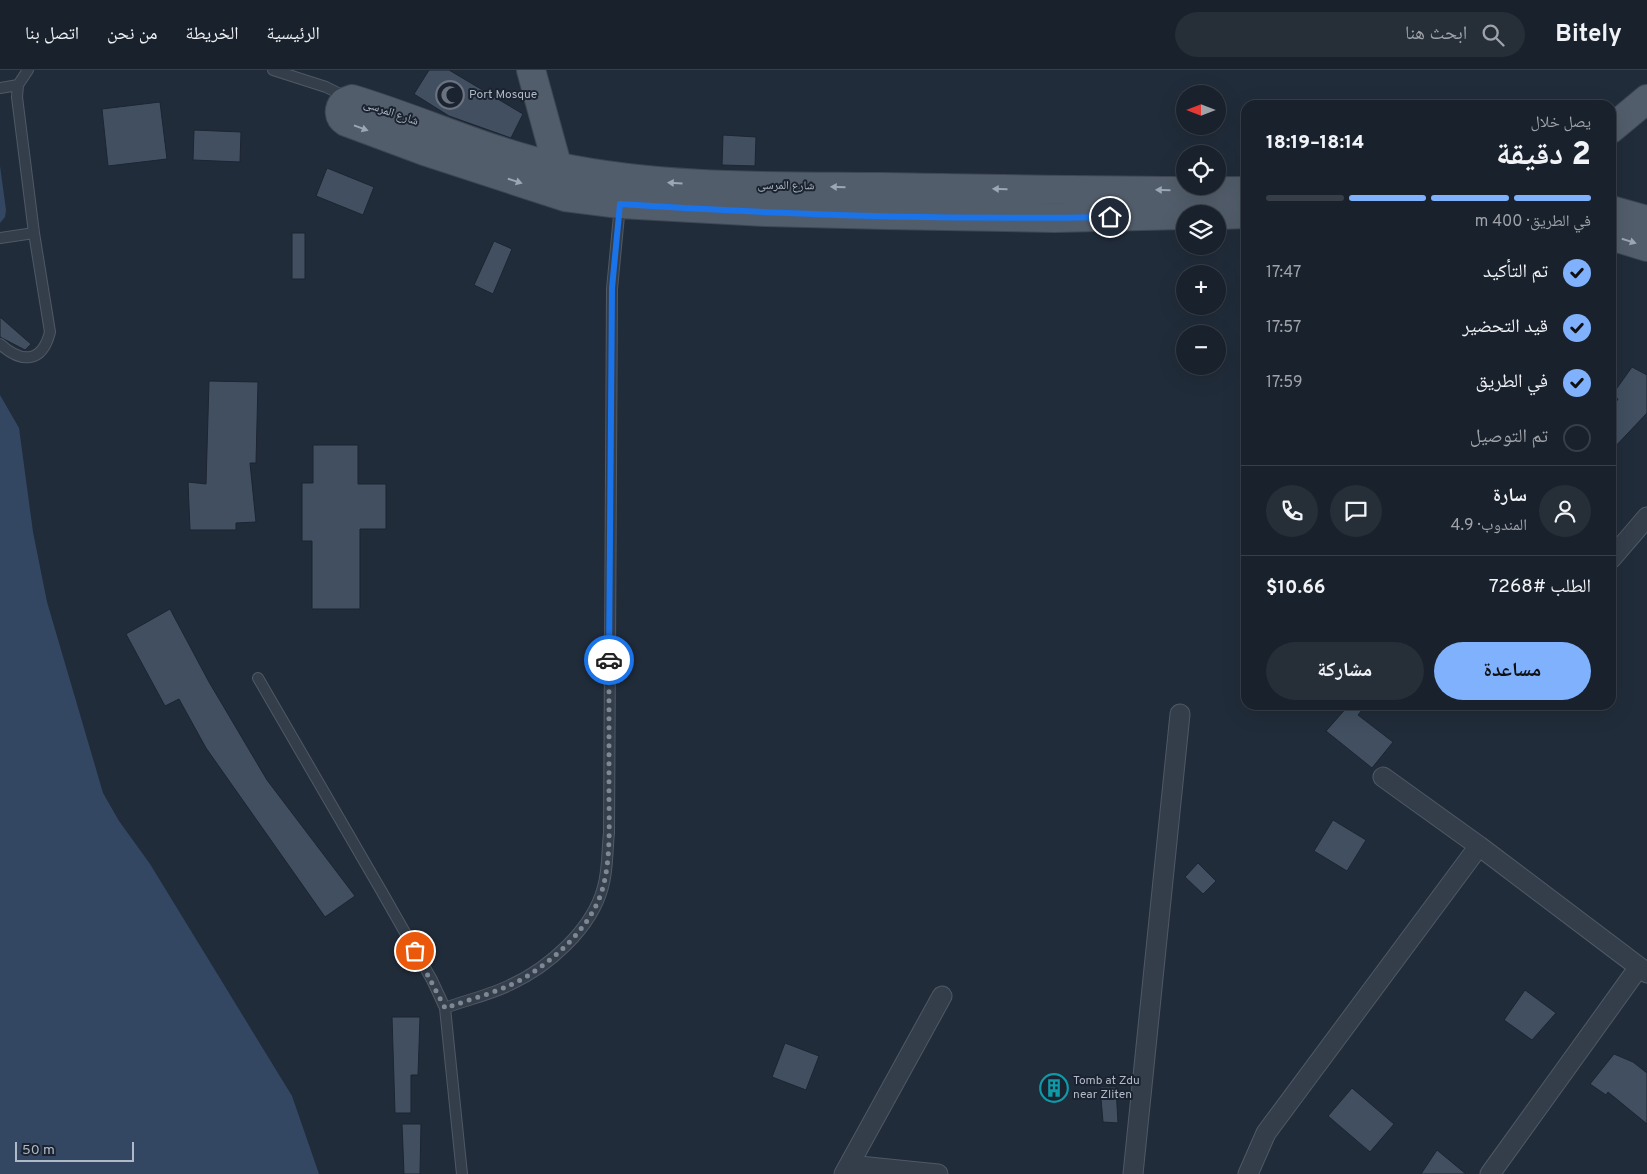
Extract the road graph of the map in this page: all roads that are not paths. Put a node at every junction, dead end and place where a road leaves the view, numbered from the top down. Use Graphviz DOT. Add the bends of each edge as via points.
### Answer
graph roads {
  1 [pos="28,70"];
  2 [pos="273,70"];
  3 [pos="531,70"];
  4 [pos="18,85"];
  5 [pos="0,88"];
  6 [pos="1647,99"];
  7 [pos="352,100"];
  8 [pos="1616,125"];
  9 [pos="559,167"];
  10 [pos="1241,191"];
  11 [pos="565,197"];
  12 [pos="620,204"];
  13 [pos="1616,211"];
  14 [pos="1241,214"];
  15 [pos="1176,215"];
  16 [pos="1226,215"];
  17 [pos="1647,220"];
  18 [pos="34,233"];
  19 [pos="0,238"];
  20 [pos="1616,238"];
  21 [pos="1647,247"];
  22 [pos="0,344"];
  23 [pos="1647,516"];
  24 [pos="1616,553"];
  25 [pos="258,678"];
  26 [pos="1180,714"];
  27 [pos="1383,777"];
  28 [pos="1479,846"];
  29 [pos="1643,970"];
  30 [pos="942,996"];
  31 [pos="445,1008"];
  32 [pos="847,1170"];
  33 [pos="462,1174"];
  34 [pos="928,1174"];
  35 [pos="1133,1174"];
  36 [pos="1248,1174"];
  37 [pos="1490,1174"];
  1 -- 4 [label="lane"];
  2 -- 7 [label="lane" via="326,87"];
  3 -- 9 [label="main road"];
  4 -- 5 [label="lane"];
  4 -- 18 [label="lane" via="17,102"];
  6 -- 8 [label="main road"];
  7 -- 9 [label="main road, شارع المرسى" via="506,154"];
  7 -- 11 [label="main road, شارع المرسى, one-way" via="341,106 340,116 346,122"];
  10 -- 9 [label="main road, شارع المرسى, one-way" via="693,184 613,177"];
  9 -- 11 [label="main road"];
  11 -- 12 [label="main road, شارع المرسى"];
  12 -- 15 [label="main road, شارع المرسى" via="886,215 1054,218"];
  12 -- 31 [label="lane" via="612,288 609,833 603,887 593,910 575,936 532,974 509,986"];
  13 -- 17 [label="main road"];
  14 -- 16 [label="main road"];
  18 -- 19 [label="lane"];
  18 -- 22 [label="lane" via="50,332 48,342 34,356 24,358 14,356"];
  20 -- 21 [label="main road, one-way"];
  23 -- 24 [label="street"];
  25 -- 31 [label="lane"];
  26 -- 35 [label="street"];
  27 -- 28 [label="street"];
  28 -- 29 [label="street"];
  28 -- 36 [label="street" via="1266,1133"];
  29 -- 37 [label="street"];
  30 -- 32 [label="street"];
  31 -- 33 [label="lane"];
  32 -- 34 [label="street"];
}
